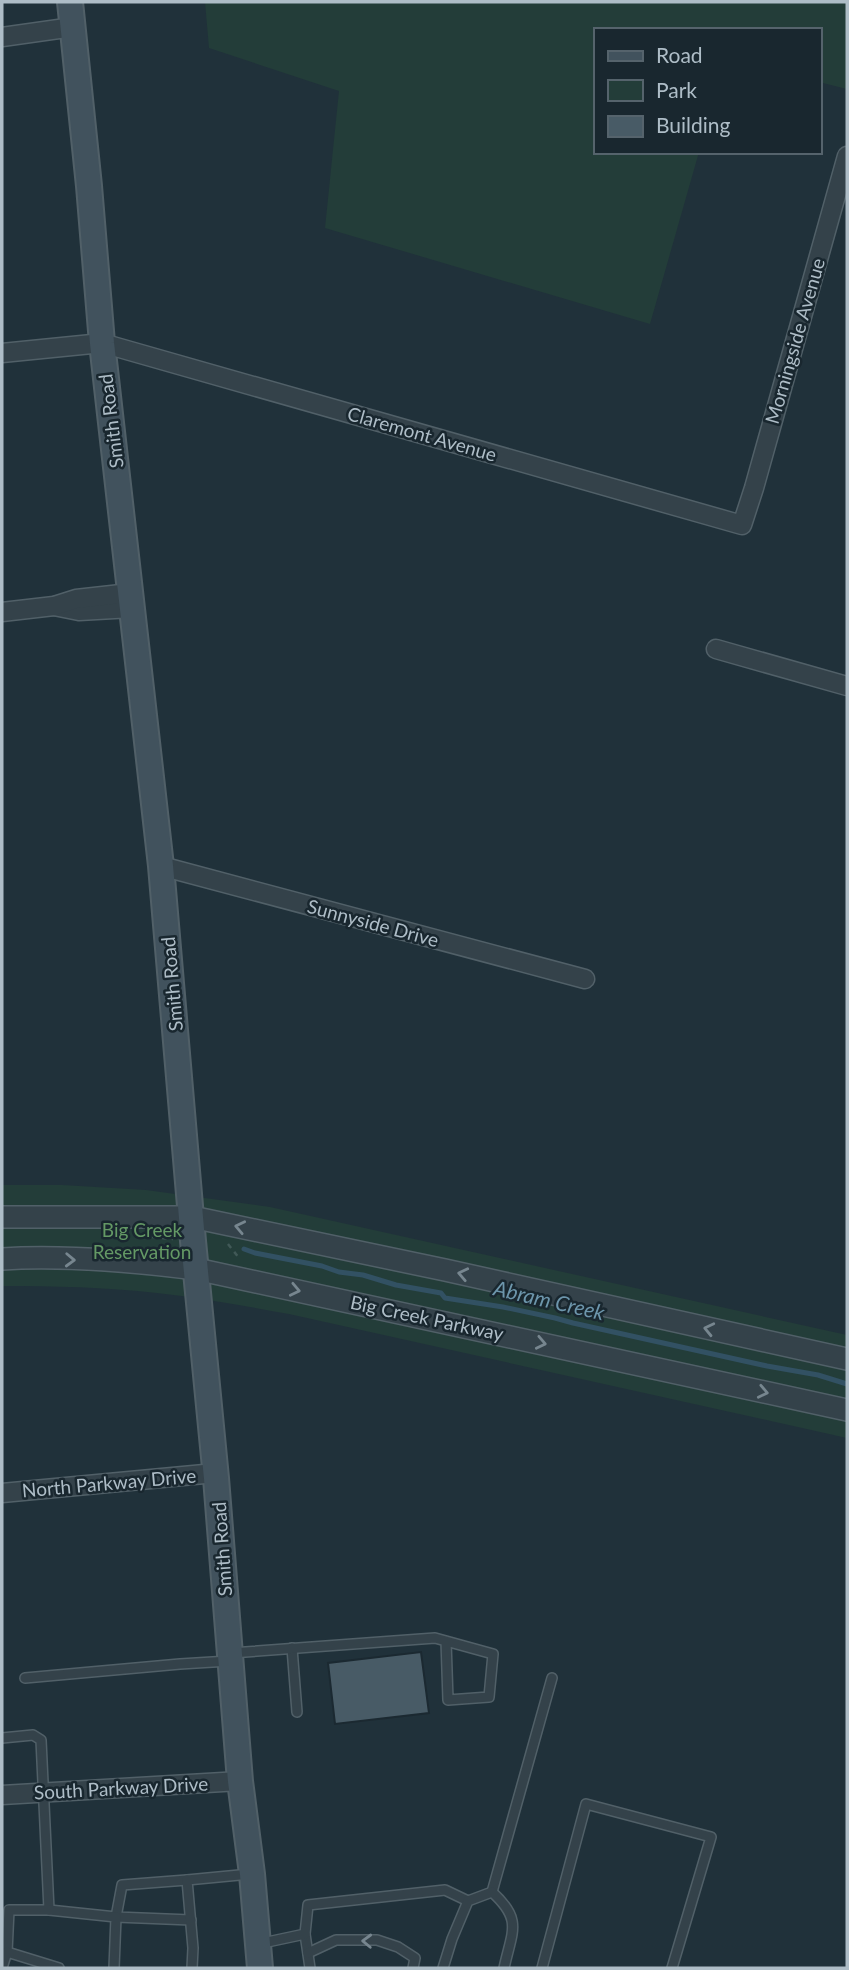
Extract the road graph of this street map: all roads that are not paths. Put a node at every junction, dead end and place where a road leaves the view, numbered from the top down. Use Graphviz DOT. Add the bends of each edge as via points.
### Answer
graph roads {
  1 [pos="70,2"];
  2 [pos="73,27"];
  3 [pos="2,37"];
  4 [pos="847,156"];
  5 [pos="102,342"];
  6 [pos="2,353"];
  7 [pos="742,526"];
  8 [pos="131,601"];
  9 [pos="2,612"];
  10 [pos="716,649"];
  11 [pos="847,686"];
  12 [pos="162,866"];
  13 [pos="585,979"];
  14 [pos="2,1217"];
  15 [pos="192,1217"];
  16 [pos="2,1259"];
  17 [pos="196,1269"];
  18 [pos="847,1359"];
  19 [pos="847,1410"];
  20 [pos="215,1473"];
  21 [pos="2,1493"];
  22 [pos="446,1641"];
  23 [pos="292,1648"];
  24 [pos="230,1657"];
  25 [pos="25,1678"];
  26 [pos="552,1678"];
  27 [pos="297,1712"];
  28 [pos="2,1738"];
  29 [pos="240,1781"];
  30 [pos="43,1792"];
  31 [pos="2,1795"];
  32 [pos="252,1874"];
  33 [pos="187,1880"];
  34 [pos="492,1892"];
  35 [pos="468,1901"];
  36 [pos="49,1910"];
  37 [pos="116,1917"];
  38 [pos="191,1920"];
  39 [pos="305,1934"];
  40 [pos="7,1952"];
  41 [pos="308,1953"];
  42 [pos="259,1956"];
  43 [pos="2,1968"];
  44 [pos="59,1968"];
  45 [pos="114,1968"];
  46 [pos="192,1968"];
  47 [pos="310,1968"];
  48 [pos="413,1968"];
  49 [pos="443,1968"];
  50 [pos="504,1968"];
  51 [pos="542,1968"];
  52 [pos="672,1968"];
  1 -- 2 [label="main road, Smith Road"];
  2 -- 3 [label="street"];
  2 -- 5 [label="main road, Smith Road"];
  4 -- 7 [label="street, Morningside Avenue"];
  5 -- 6 [label="street"];
  5 -- 7 [label="street, Claremont Avenue"];
  5 -- 8 [label="main road, Smith Road"];
  8 -- 9 [label="street" via="76,599"];
  8 -- 12 [label="main road, Smith Road"];
  10 -- 11 [label="street"];
  12 -- 13 [label="street, Sunnyside Drive"];
  12 -- 15 [label="main road, Smith Road"];
  14 -- 15 [label="street"];
  15 -- 17 [label="main road, Smith Road"];
  18 -- 15 [label="street, one-way"];
  16 -- 17 [label="street, Big Creek Parkway, one-way" via="128,1261"];
  17 -- 19 [label="street, Big Creek Parkway, one-way"];
  17 -- 20 [label="main road, Smith Road"];
  20 -- 21 [label="street, North Parkway Drive"];
  20 -- 24 [label="main road, Smith Road"];
  22 -- 22 [label="lane" via="494,1654 489,1697 448,1700"];
  22 -- 23 [label="lane"];
  23 -- 24 [label="lane"];
  23 -- 27 [label="lane"];
  24 -- 25 [label="lane"];
  24 -- 29 [label="main road, Smith Road"];
  26 -- 34 [label="lane"];
  28 -- 30 [label="lane" via="33,1735 41,1740"];
  29 -- 30 [label="street, South Parkway Drive"];
  29 -- 32 [label="main road, Smith Road"];
  30 -- 31 [label="street, South Parkway Drive"];
  30 -- 36 [label="lane"];
  32 -- 33 [label="lane"];
  32 -- 42 [label="main road, Smith Road"];
  33 -- 37 [label="lane" via="122,1885"];
  33 -- 38 [label="lane"];
  34 -- 35 [label="lane"];
  34 -- 50 [label="lane" via="507,1906 513,1923"];
  35 -- 39 [label="lane" via="444,1890 308,1905"];
  35 -- 49 [label="lane"];
  36 -- 37 [label="lane"];
  36 -- 40 [label="lane" via="9,1910"];
  37 -- 38 [label="lane"];
  37 -- 45 [label="lane"];
  38 -- 46 [label="lane"];
  39 -- 41 [label="lane"];
  39 -- 42 [label="lane"];
  40 -- 43 [label="lane"];
  40 -- 44 [label="lane"];
  41 -- 47 [label="lane"];
  48 -- 41 [label="lane, one-way" via="415,1958 377,1940 336,1940"];
  51 -- 52 [label="lane" via="586,1804 710,1837"];
}
